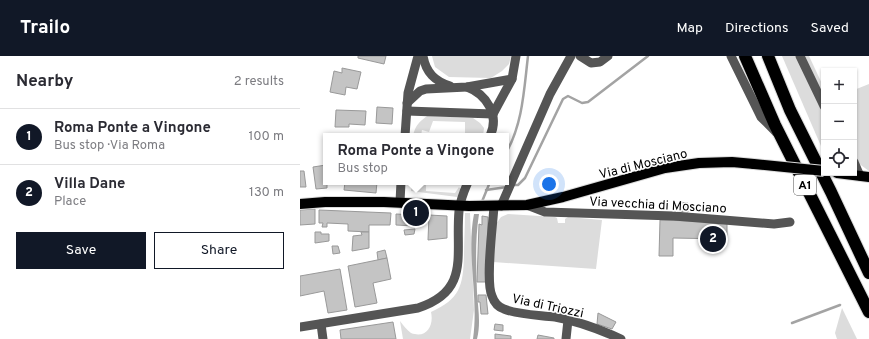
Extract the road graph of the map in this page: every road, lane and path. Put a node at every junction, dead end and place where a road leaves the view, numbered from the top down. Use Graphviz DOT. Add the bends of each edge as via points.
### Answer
graph roads {
  1 [pos="418,56"];
  2 [pos="423,56"];
  3 [pos="516,56"];
  4 [pos="571,56"];
  5 [pos="580,56"];
  6 [pos="608,56"];
  7 [pos="731,56"];
  8 [pos="745,56"];
  9 [pos="768,56"];
  10 [pos="800,56"];
  11 [pos="512,79"];
  12 [pos="467,87"];
  13 [pos="453,88"];
  14 [pos="823,104"];
  15 [pos="407,107"];
  16 [pos="493,114"];
  17 [pos="404,133"];
  18 [pos="491,133"];
  19 [pos="782,138"];
  20 [pos="821,172"];
  21 [pos="509,182"];
  22 [pos="401,185"];
  23 [pos="467,185"];
  24 [pos="508,185"];
  25 [pos="400,202"];
  26 [pos="300,204"];
  27 [pos="464,205"];
  28 [pos="527,205"];
  29 [pos="498,206"];
  30 [pos="790,222"];
  31 [pos="869,273"];
  32 [pos="869,312"];
  33 [pos="568,320"];
  34 [pos="321,324"];
  35 [pos="300,327"];
  36 [pos="323,339"];
  37 [pos="566,339"];
  38 [pos="621,339"];
  1 -- 15 [label="street"];
  2 -- 13 [label="street" via="429,73 442,84"];
  3 -- 11 [label="street"];
  4 -- 21 [label="street" via="550,94"];
  5 -- 6 [label="street" via="591,63 600,62"];
  7 -- 19 [label="street" via="761,117"];
  8 -- 19 [label="highway, A1"];
  9 -- 31 [label="highway, A1" via="790,110"];
  10 -- 14 [label="street"];
  11 -- 12 [label="street"];
  11 -- 16 [label="street"];
  12 -- 13 [label="street"];
  12 -- 16 [label="street" via="484,97"];
  13 -- 15 [label="street" via="420,91"];
  15 -- 16 [label="street"];
  15 -- 17 [label="street"];
  16 -- 18 [label="street"];
  19 -- 32 [label="highway, A1"];
  20 -- 28 [label="main road, Via di Mosciano, bridge" via="732,162 699,163 665,168"];
  22 -- 25 [label="street"];
  23 -- 27 [label="street"];
  24 -- 29 [label="street"];
  25 -- 26 [label="main road, Via di Mosciano"];
  25 -- 27 [label="main road, Via di Mosciano"];
  27 -- 29 [label="main road, Via di Mosciano"];
  27 -- 34 [label="street" via="453,282 437,300 410,309"];
  28 -- 29 [label="main road, Via di Mosciano"];
  28 -- 30 [label="street, Via vecchia di Mosciano" via="544,212 674,216 774,224"];
  29 -- 33 [label="street, Via di Triozzi" via="490,278 490,291 494,302 509,311"];
  33 -- 37 [label="street"];
  33 -- 38 [label="street, Via di Triozzi"];
  34 -- 35 [label="street"];
  34 -- 36 [label="street"];
}
